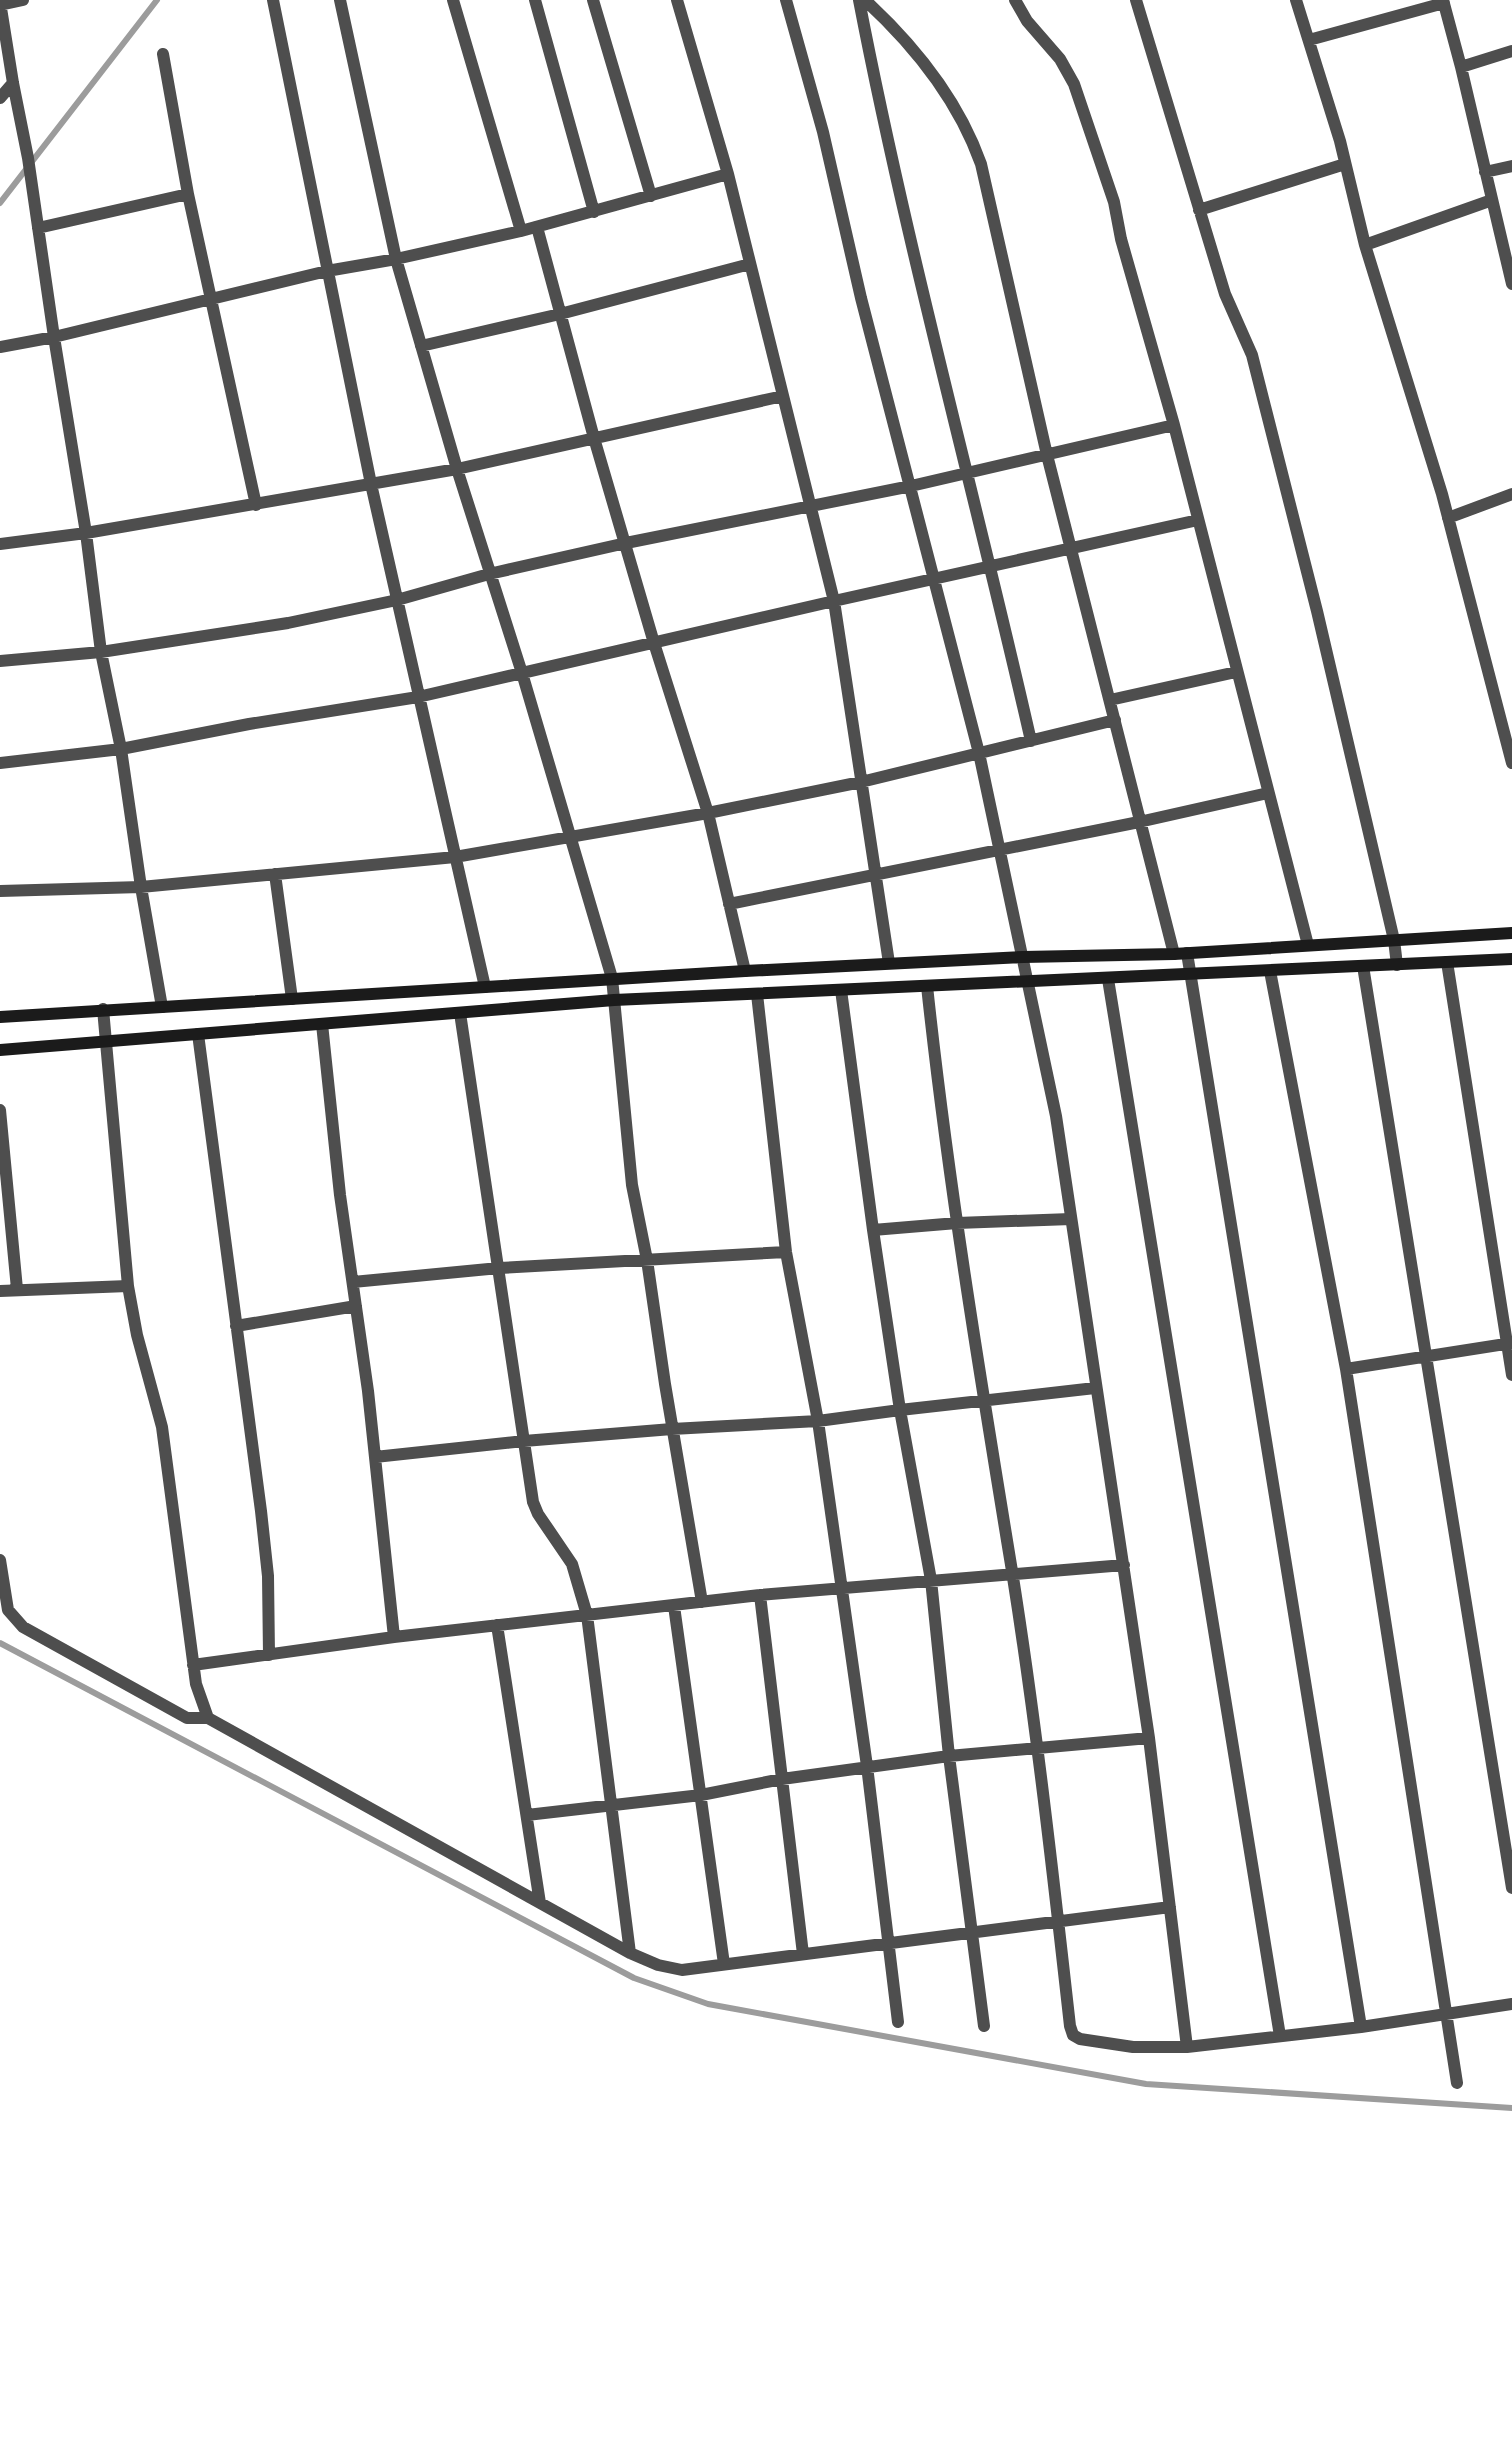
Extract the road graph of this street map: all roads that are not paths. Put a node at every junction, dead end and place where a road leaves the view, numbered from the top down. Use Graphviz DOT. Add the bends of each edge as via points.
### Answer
graph roads {
  1 [pos="23,0"];
  2 [pos="273,0"];
  3 [pos="340,0"];
  4 [pos="453,0"];
  5 [pos="535,0"];
  6 [pos="593,0"];
  7 [pos="677,0"];
  8 [pos="786,0"];
  9 [pos="859,0"];
  10 [pos="865,0"];
  11 [pos="1015,0"];
  12 [pos="1136,0"];
  13 [pos="1296,0"];
  14 [pos="1443,2"];
  15 [pos="0,4"];
  16 [pos="1309,40"];
  17 [pos="1512,51"];
  18 [pos="163,54"];
  19 [pos="1461,67"];
  20 [pos="13,83"];
  21 [pos="0,98"];
  22 [pos="1345,164"];
  23 [pos="1512,166"];
  24 [pos="1485,172"];
  25 [pos="728,174"];
  26 [pos="188,194"];
  27 [pos="651,196"];
  28 [pos="1492,200"];
  29 [pos="1199,210"];
  30 [pos="594,212"];
  31 [pos="537,227"];
  32 [pos="38,228"];
  33 [pos="521,231"];
  34 [pos="1365,245"];
  35 [pos="396,259"];
  36 [pos="750,264"];
  37 [pos="1510,269"];
  38 [pos="327,271"];
  39 [pos="1512,284"];
  40 [pos="210,299"];
  41 [pos="560,314"];
  42 [pos="54,338"];
  43 [pos="421,346"];
  44 [pos="0,347"];
  45 [pos="783,396"];
  46 [pos="1174,425"];
  47 [pos="594,438"];
  48 [pos="1047,455"];
  49 [pos="457,469"];
  50 [pos="968,473"];
  51 [pos="371,484"];
  52 [pos="911,486"];
  53 [pos="1512,494"];
  54 [pos="256,505"];
  55 [pos="810,507"];
  56 [pos="1448,518"];
  57 [pos="1198,520"];
  58 [pos="86,533"];
  59 [pos="626,543"];
  60 [pos="0,544"];
  61 [pos="1072,549"];
  62 [pos="991,567"];
  63 [pos="489,574"];
  64 [pos="934,579"];
  65 [pos="397,600"];
  66 [pos="834,601"];
  67 [pos="654,643"];
  68 [pos="101,652"];
  69 [pos="0,661"];
  70 [pos="1236,672"];
  71 [pos="522,673"];
  72 [pos="418,697"];
  73 [pos="1110,700"];
  74 [pos="1115,720"];
  75 [pos="1031,741"];
  76 [pos="121,748"];
  77 [pos="979,753"];
  78 [pos="0,763"];
  79 [pos="1512,763"];
  80 [pos="861,782"];
  81 [pos="1268,793"];
  82 [pos="708,813"];
  83 [pos="1139,822"];
  84 [pos="570,838"];
  85 [pos="1000,850"];
  86 [pos="454,857"];
  87 [pos="275,874"];
  88 [pos="875,874"];
  89 [pos="141,887"];
  90 [pos="0,891"];
  91 [pos="729,904"];
  92 [pos="1512,933"];
  93 [pos="1394,940"];
  94 [pos="1308,945"];
  95 [pos="1187,953"];
  96 [pos="1174,954"];
  97 [pos="1023,957"];
  98 [pos="1512,959"];
  99 [pos="1447,962"];
  100 [pos="889,963"];
  101 [pos="1397,965"];
  102 [pos="1363,966"];
  103 [pos="745,971"];
  104 [pos="1270,971"];
  105 [pos="1191,975"];
  106 [pos="612,978"];
  107 [pos="1108,979"];
  108 [pos="1029,982"];
  109 [pos="927,986"];
  110 [pos="484,987"];
  111 [pos="842,990"];
  112 [pos="757,994"];
  113 [pos="292,999"];
  114 [pos="614,1000"];
  115 [pos="162,1007"];
  116 [pos="103,1009"];
  117 [pos="460,1013"];
  118 [pos="0,1017"];
  119 [pos="322,1024"];
  120 [pos="198,1034"];
  121 [pos="105,1041"];
  122 [pos="0,1050"];
  123 [pos="0,1110"];
  124 [pos="1071,1219"];
  125 [pos="957,1223"];
  126 [pos="873,1230"];
  127 [pos="786,1252"];
  128 [pos="647,1260"];
  129 [pos="499,1268"];
  130 [pos="353,1282"];
  131 [pos="128,1286"];
  132 [pos="17,1289"];
  133 [pos="0,1291"];
  134 [pos="356,1306"];
  135 [pos="236,1326"];
  136 [pos="1509,1343"];
  137 [pos="1424,1355"];
  138 [pos="1346,1369"];
  139 [pos="1512,1375"];
  140 [pos="1095,1388"];
  141 [pos="983,1402"];
  142 [pos="900,1410"];
  143 [pos="818,1421"];
  144 [pos="672,1429"];
  145 [pos="524,1441"];
  146 [pos="375,1457"];
  147 [pos="0,1560"];
  148 [pos="1124,1565"];
  149 [pos="1012,1573"];
  150 [pos="931,1580"];
  151 [pos="841,1587"];
  152 [pos="760,1595"];
  153 [pos="702,1602"];
  154 [pos="674,1606"];
  155 [pos="588,1615"];
  156 [pos="497,1625"];
  157 [pos="394,1637"];
  158 [pos="269,1656"];
  159 [pos="193,1665"];
  160 [pos="208,1718"];
  161 [pos="1149,1738"];
  162 [pos="1037,1747"];
  163 [pos="949,1756"];
  164 [pos="867,1767"];
  165 [pos="782,1779"];
  166 [pos="701,1795"];
  167 [pos="612,1805"];
  168 [pos="526,1815"];
  169 [pos="1512,1888"];
  170 [pos="540,1903"];
  171 [pos="1170,1907"];
  172 [pos="1058,1920"];
  173 [pos="973,1931"];
  174 [pos="890,1942"];
  175 [pos="630,1953"];
  176 [pos="803,1954"];
  177 [pos="724,1964"];
  178 [pos="1512,2004"];
  179 [pos="1446,2014"];
  180 [pos="898,2022"];
  181 [pos="984,2026"];
  182 [pos="1361,2027"];
  183 [pos="1280,2036"];
  184 [pos="1187,2047"];
  185 [pos="1457,2083"];
  1 -- 15 [label="street"];
  2 -- 38 [label="street"];
  3 -- 35 [label="street"];
  4 -- 33 [label="street"];
  5 -- 30 [label="street"];
  6 -- 27 [label="street"];
  7 -- 25 [label="street"];
  8 -- 52 [label="street"];
  9 -- 50 [label="street" via="878,97"];
  10 -- 48 [label="street" via="894,27 934,76 972,138"];
  11 -- 46 [label="street" via="1074,84 1114,202"];
  12 -- 29 [label="street"];
  13 -- 16 [label="street"];
  14 -- 16 [label="street"];
  14 -- 19 [label="street"];
  15 -- 20 [label="street"];
  16 -- 22 [label="street"];
  17 -- 19 [label="street"];
  18 -- 26 [label="street"];
  19 -- 24 [label="street"];
  20 -- 21 [label="street"];
  20 -- 32 [label="street"];
  22 -- 29 [label="street"];
  22 -- 34 [label="street"];
  23 -- 24 [label="street"];
  24 -- 28 [label="street"];
  25 -- 27 [label="street"];
  25 -- 36 [label="street"];
  26 -- 32 [label="street"];
  26 -- 40 [label="street"];
  27 -- 30 [label="street"];
  28 -- 34 [label="street"];
  28 -- 37 [label="street"];
  29 -- 93 [label="street" via="1225,294 1252,355"];
  30 -- 31 [label="street"];
  31 -- 33 [label="street"];
  31 -- 41 [label="street"];
  32 -- 42 [label="street"];
  33 -- 35 [label="street"];
  34 -- 56 [label="street"];
  35 -- 38 [label="street"];
  35 -- 43 [label="street"];
  36 -- 41 [label="street"];
  36 -- 45 [label="street"];
  37 -- 39 [label="street"];
  38 -- 40 [label="street"];
  38 -- 51 [label="street"];
  40 -- 42 [label="street"];
  40 -- 54 [label="street"];
  41 -- 43 [label="street"];
  41 -- 47 [label="street"];
  42 -- 44 [label="street"];
  42 -- 58 [label="street"];
  43 -- 49 [label="street"];
  45 -- 47 [label="street"];
  45 -- 55 [label="street"];
  46 -- 48 [label="street"];
  46 -- 57 [label="street"];
  47 -- 49 [label="street"];
  47 -- 59 [label="street"];
  48 -- 50 [label="street"];
  48 -- 61 [label="street"];
  49 -- 51 [label="street"];
  49 -- 63 [label="street"];
  50 -- 52 [label="street"];
  50 -- 62 [label="street"];
  51 -- 54 [label="street"];
  51 -- 65 [label="street"];
  52 -- 55 [label="street"];
  52 -- 64 [label="street"];
  53 -- 56 [label="street"];
  54 -- 58 [label="street"];
  55 -- 59 [label="street"];
  55 -- 66 [label="street"];
  56 -- 79 [label="street"];
  57 -- 61 [label="street"];
  57 -- 70 [label="street"];
  58 -- 60 [label="street"];
  58 -- 68 [label="street"];
  59 -- 63 [label="street"];
  59 -- 67 [label="street"];
  61 -- 62 [label="street"];
  61 -- 73 [label="street"];
  62 -- 64 [label="street"];
  62 -- 75 [label="street"];
  63 -- 65 [label="street"];
  63 -- 71 [label="street"];
  64 -- 66 [label="street"];
  64 -- 77 [label="street"];
  65 -- 68 [label="street" via="288,623"];
  65 -- 72 [label="street"];
  66 -- 67 [label="street"];
  66 -- 80 [label="street"];
  67 -- 71 [label="street"];
  67 -- 82 [label="street"];
  68 -- 69 [label="street"];
  68 -- 76 [label="street"];
  70 -- 73 [label="street"];
  70 -- 81 [label="street"];
  71 -- 72 [label="street"];
  71 -- 84 [label="street"];
  72 -- 76 [label="street"];
  72 -- 86 [label="street"];
  73 -- 74 [label="street"];
  74 -- 75 [label="street"];
  74 -- 83 [label="street"];
  75 -- 77 [label="street"];
  76 -- 78 [label="street"];
  76 -- 89 [label="street"];
  77 -- 80 [label="street"];
  77 -- 85 [label="street"];
  80 -- 82 [label="street"];
  80 -- 88 [label="street"];
  81 -- 83 [label="street"];
  81 -- 94 [label="street"];
  82 -- 84 [label="street"];
  82 -- 91 [label="street"];
  83 -- 85 [label="street"];
  83 -- 96 [label="street"];
  84 -- 86 [label="street"];
  84 -- 106 [label="street"];
  85 -- 88 [label="street"];
  85 -- 97 [label="street"];
  86 -- 87 [label="street"];
  86 -- 110 [label="street"];
  87 -- 89 [label="street"];
  87 -- 113 [label="street"];
  88 -- 91 [label="street"];
  88 -- 100 [label="street"];
  89 -- 90 [label="street"];
  89 -- 115 [label="street"];
  91 -- 103 [label="street"];
  92 -- 93 [label="main road"];
  93 -- 94 [label="main road"];
  93 -- 101 [label="street"];
  94 -- 95 [label="main road"];
  95 -- 96 [label="main road"];
  95 -- 105 [label="street"];
  96 -- 97 [label="main road"];
  97 -- 100 [label="main road"];
  97 -- 108 [label="street"];
  98 -- 99 [label="main road"];
  99 -- 101 [label="main road"];
  99 -- 136 [label="street"];
  100 -- 103 [label="main road"];
  101 -- 102 [label="main road"];
  102 -- 104 [label="main road"];
  102 -- 137 [label="street"];
  103 -- 106 [label="main road"];
  104 -- 105 [label="main road"];
  104 -- 138 [label="street"];
  105 -- 107 [label="main road"];
  105 -- 182 [label="street"];
  106 -- 110 [label="main road"];
  106 -- 114 [label="street"];
  107 -- 108 [label="main road"];
  107 -- 183 [label="street"];
  108 -- 109 [label="main road"];
  108 -- 124 [label="street" via="1056,1116"];
  109 -- 111 [label="main road"];
  109 -- 125 [label="street" via="940,1116"];
  110 -- 113 [label="main road"];
  111 -- 112 [label="main road"];
  111 -- 126 [label="street"];
  112 -- 114 [label="main road"];
  112 -- 127 [label="street"];
  113 -- 115 [label="main road"];
  114 -- 117 [label="main road"];
  114 -- 128 [label="street" via="632,1185"];
  115 -- 116 [label="main road"];
  116 -- 118 [label="main road"];
  116 -- 121 [label="street"];
  117 -- 119 [label="main road"];
  117 -- 129 [label="street"];
  119 -- 120 [label="main road"];
  119 -- 130 [label="street"];
  120 -- 121 [label="main road"];
  120 -- 135 [label="street"];
  121 -- 122 [label="main road"];
  121 -- 131 [label="street"];
  123 -- 132 [label="street"];
  124 -- 125 [label="street"];
  124 -- 140 [label="street"];
  125 -- 126 [label="street"];
  125 -- 141 [label="street"];
  126 -- 142 [label="street"];
  127 -- 128 [label="street"];
  127 -- 143 [label="street"];
  128 -- 129 [label="street"];
  128 -- 144 [label="street"];
  129 -- 130 [label="street"];
  129 -- 145 [label="street"];
  130 -- 134 [label="street"];
  131 -- 132 [label="street"];
  131 -- 159 [label="street" via="162,1427"];
  132 -- 133 [label="street"];
  134 -- 135 [label="street"];
  134 -- 146 [label="street"];
  135 -- 158 [label="street" via="267,1565"];
  136 -- 137 [label="street"];
  136 -- 139 [label="street"];
  137 -- 138 [label="street"];
  137 -- 169 [label="street"];
  138 -- 179 [label="street"];
  140 -- 141 [label="street"];
  140 -- 148 [label="street"];
  141 -- 142 [label="street"];
  141 -- 149 [label="street"];
  142 -- 143 [label="street"];
  142 -- 150 [label="street"];
  143 -- 144 [label="street"];
  143 -- 151 [label="street"];
  144 -- 145 [label="street"];
  144 -- 153 [label="street"];
  145 -- 146 [label="street"];
  145 -- 155 [label="street" via="533,1502 572,1564"];
  146 -- 157 [label="street"];
  147 -- 160 [label="street" via="8,1610 23,1627 187,1718"];
  148 -- 149 [label="street"];
  148 -- 161 [label="street"];
  149 -- 150 [label="street"];
  149 -- 162 [label="street"];
  150 -- 151 [label="street"];
  150 -- 163 [label="street"];
  151 -- 152 [label="street"];
  151 -- 164 [label="street"];
  152 -- 153 [label="street"];
  152 -- 165 [label="street"];
  153 -- 154 [label="street"];
  154 -- 155 [label="street"];
  154 -- 166 [label="street"];
  155 -- 156 [label="street"];
  155 -- 167 [label="street"];
  156 -- 157 [label="street"];
  156 -- 168 [label="street"];
  157 -- 158 [label="street"];
  158 -- 159 [label="street"];
  159 -- 160 [label="street"];
  160 -- 170 [label="street"];
  161 -- 162 [label="street"];
  161 -- 171 [label="street"];
  162 -- 163 [label="street"];
  162 -- 172 [label="street"];
  163 -- 164 [label="street"];
  163 -- 173 [label="street"];
  164 -- 165 [label="street"];
  164 -- 174 [label="street"];
  165 -- 166 [label="street"];
  165 -- 176 [label="street"];
  166 -- 167 [label="street"];
  166 -- 177 [label="street"];
  167 -- 168 [label="street"];
  167 -- 175 [label="street"];
  168 -- 170 [label="street"];
  170 -- 175 [label="street"];
  171 -- 172 [label="street"];
  171 -- 184 [label="street"];
  172 -- 173 [label="street"];
  172 -- 184 [label="street" via="1070,2026 1076,2038 1133,2047"];
  173 -- 174 [label="street"];
  173 -- 181 [label="street"];
  174 -- 176 [label="street"];
  174 -- 180 [label="street"];
  175 -- 177 [label="street" via="682,1970"];
  176 -- 177 [label="street"];
  178 -- 179 [label="street"];
  179 -- 182 [label="street"];
  179 -- 185 [label="street"];
  182 -- 183 [label="street"];
  183 -- 184 [label="street"];
}
